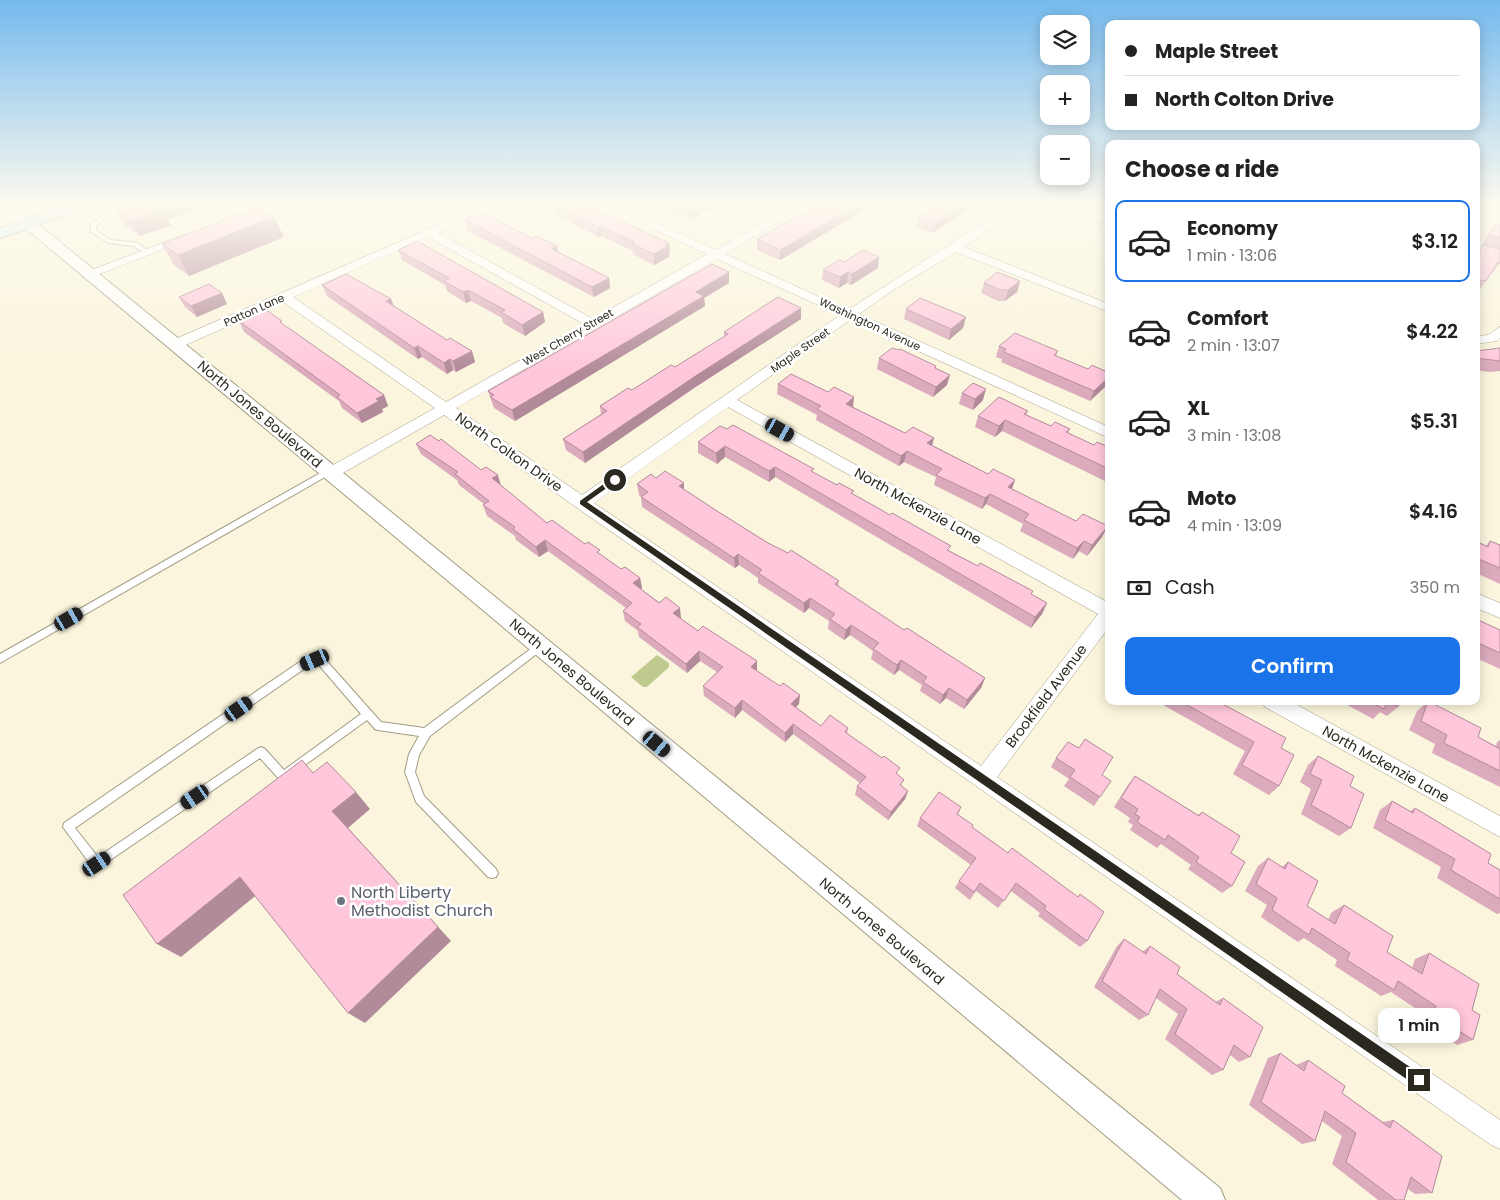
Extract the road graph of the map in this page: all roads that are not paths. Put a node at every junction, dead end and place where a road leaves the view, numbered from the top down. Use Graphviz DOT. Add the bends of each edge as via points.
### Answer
graph roads {
  1 [pos="73,259"];
  2 [pos="127,259"];
  3 [pos="370,259"];
  4 [pos="476,259"];
  5 [pos="704,259"];
  6 [pos="728,259"];
  7 [pos="936,259"];
  8 [pos="983,259"];
  9 [pos="90,273"];
  10 [pos="284,297"];
  11 [pos="1105,306"];
  12 [pos="850,315"];
  13 [pos="592,323"];
  14 [pos="1500,331"];
  15 [pos="1480,340"];
  16 [pos="176,344"];
  17 [pos="728,401"];
  18 [pos="445,408"];
  19 [pos="1105,431"];
  20 [pos="330,472"];
  21 [pos="582,502"];
  22 [pos="1480,602"];
  23 [pos="1105,610"];
  24 [pos="1500,611"];
  25 [pos="1105,617"];
  26 [pos="540,646"];
  27 [pos="0,659"];
  28 [pos="1279,705"];
  29 [pos="368,714"];
  30 [pos="426,733"];
  31 [pos="983,779"];
  32 [pos="1500,827"];
  33 [pos="492,873"];
  34 [pos="1500,1136"];
  35 [pos="1208,1200"];
  1 -- 9 [label="street, North Jones Boulevard"];
  2 -- 9 [label="street"];
  3 -- 10 [label="street, Patton Lane"];
  4 -- 13 [label="street"];
  5 -- 13 [label="street, West Cherry Street"];
  6 -- 12 [label="street, Washington Avenue"];
  7 -- 12 [label="street, Maple Street"];
  8 -- 11 [label="street"];
  9 -- 16 [label="street, North Jones Boulevard"];
  10 -- 16 [label="street, Patton Lane"];
  10 -- 18 [label="street, North Colton Drive"];
  12 -- 17 [label="street, Maple Street"];
  12 -- 19 [label="street, Washington Avenue"];
  13 -- 18 [label="street, West Cherry Street"];
  14 -- 15 [label="street" via="1492,338"];
  16 -- 20 [label="street, North Jones Boulevard"];
  17 -- 21 [label="street, Maple Street"];
  17 -- 23 [label="street, North Mckenzie Lane"];
  18 -- 20 [label="street, West Cherry Street"];
  18 -- 21 [label="street, North Colton Drive"];
  20 -- 26 [label="street, North Jones Boulevard"];
  20 -- 27 [label="lane"];
  21 -- 31 [label="street, North Colton Drive"];
  22 -- 24 [label="street"];
  25 -- 31 [label="street, Brookfield Avenue"];
  26 -- 30 [label="lane"];
  26 -- 35 [label="street, North Jones Boulevard"];
  28 -- 32 [label="street, North Mckenzie Lane"];
  29 -- 29 [label="lane" via="321,662 315,660 301,666 68,827 97,864 261,752 283,776"];
  29 -- 30 [label="lane" via="378,726"];
  30 -- 33 [label="lane" via="414,754 410,772 420,799"];
  31 -- 34 [label="street, North Colton Drive"];
}
